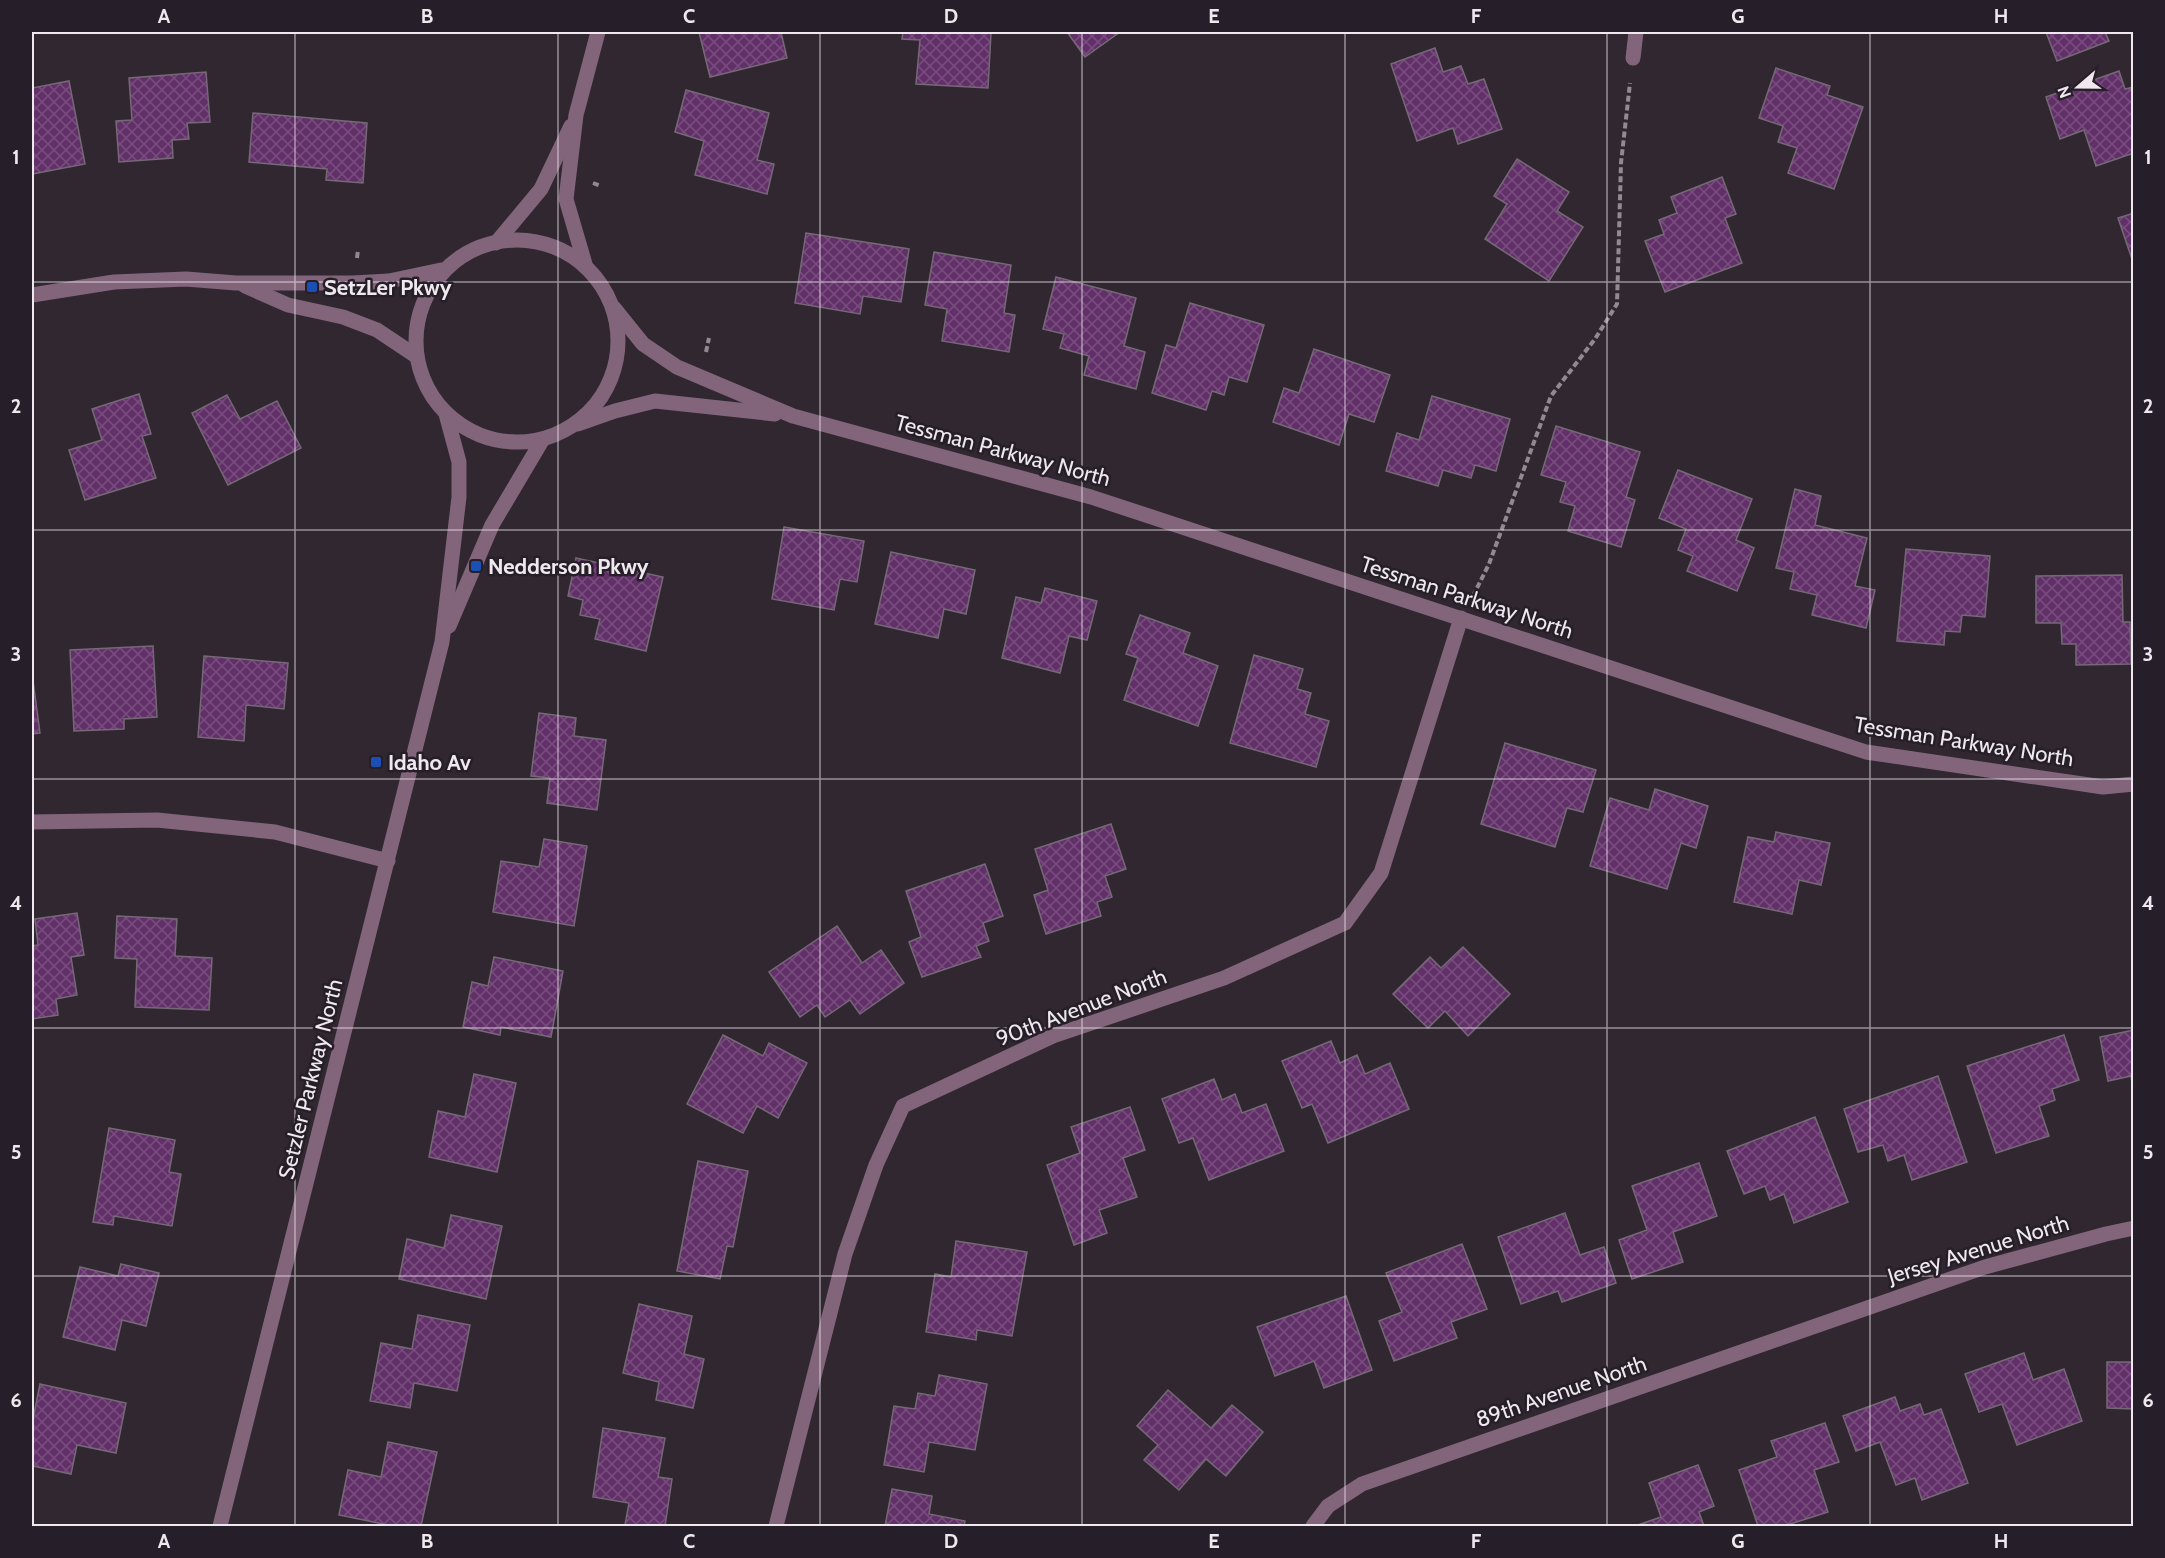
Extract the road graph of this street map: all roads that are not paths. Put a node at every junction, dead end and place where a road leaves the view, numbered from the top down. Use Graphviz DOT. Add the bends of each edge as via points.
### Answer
graph roads {
  1 [pos="597,32"];
  2 [pos="1636,32"];
  3 [pos="1633,58"];
  4 [pos="576,115"];
  5 [pos="496,243"];
  6 [pos="585,264"];
  7 [pos="441,270"];
  8 [pos="236,283"];
  9 [pos="32,295"];
  10 [pos="614,308"];
  11 [pos="416,356"];
  12 [pos="446,414"];
  13 [pos="793,416"];
  14 [pos="578,424"];
  15 [pos="543,439"];
  16 [pos="1461,618"];
  17 [pos="442,642"];
  18 [pos="2133,784"];
  19 [pos="32,822"];
  20 [pos="388,861"];
  21 [pos="2133,1228"];
  22 [pos="1838,1319"];
  23 [pos="220,1527"];
  24 [pos="776,1527"];
  25 [pos="1313,1527"];
  1 -- 4 [label="street"];
  2 -- 3 [label="street"];
  4 -- 5 [label="street" via="541,189"];
  4 -- 6 [label="street" via="566,199"];
  5 -- 6 [label="street" via="527,240 556,248"];
  5 -- 7 [label="street"];
  6 -- 10 [label="street" via="600,281"];
  7 -- 8 [label="street" via="389,281"];
  7 -- 11 [label="street" via="420,308"];
  8 -- 9 [label="street" via="186,279 114,282"];
  8 -- 11 [label="street" via="288,304 377,330"];
  10 -- 13 [label="street, Tessman Parkway North" via="643,344 677,367"];
  10 -- 14 [label="street" via="618,358 607,390"];
  11 -- 12 [label="street" via="427,386"];
  12 -- 15 [label="street" via="475,434 508,443"];
  12 -- 17 [label="street, Setzler Parkway North" via="459,462 459,497"];
  13 -- 14 [label="street, Tessman Parkway North" via="655,401"];
  13 -- 16 [label="street, Tessman Parkway North" via="1091,497"];
  14 -- 15 [label="street"];
  15 -- 17 [label="street, Setzler Parkway North" via="492,525"];
  16 -- 18 [label="street, Tessman Parkway North" via="1866,752 2103,787"];
  16 -- 24 [label="street, 90th Avenue North" via="1381,873 1345,922 1224,978 1053,1036 903,1106 876,1165 845,1254"];
  17 -- 20 [label="street, Setzler Parkway North"];
  19 -- 20 [label="street" via="157,820 275,832"];
  20 -- 23 [label="street, Setzler Parkway North"];
  21 -- 22 [label="street, Jersey Avenue North" via="1985,1267"];
  22 -- 25 [label="street, 89th Avenue North" via="1362,1484 1328,1506"];
}
